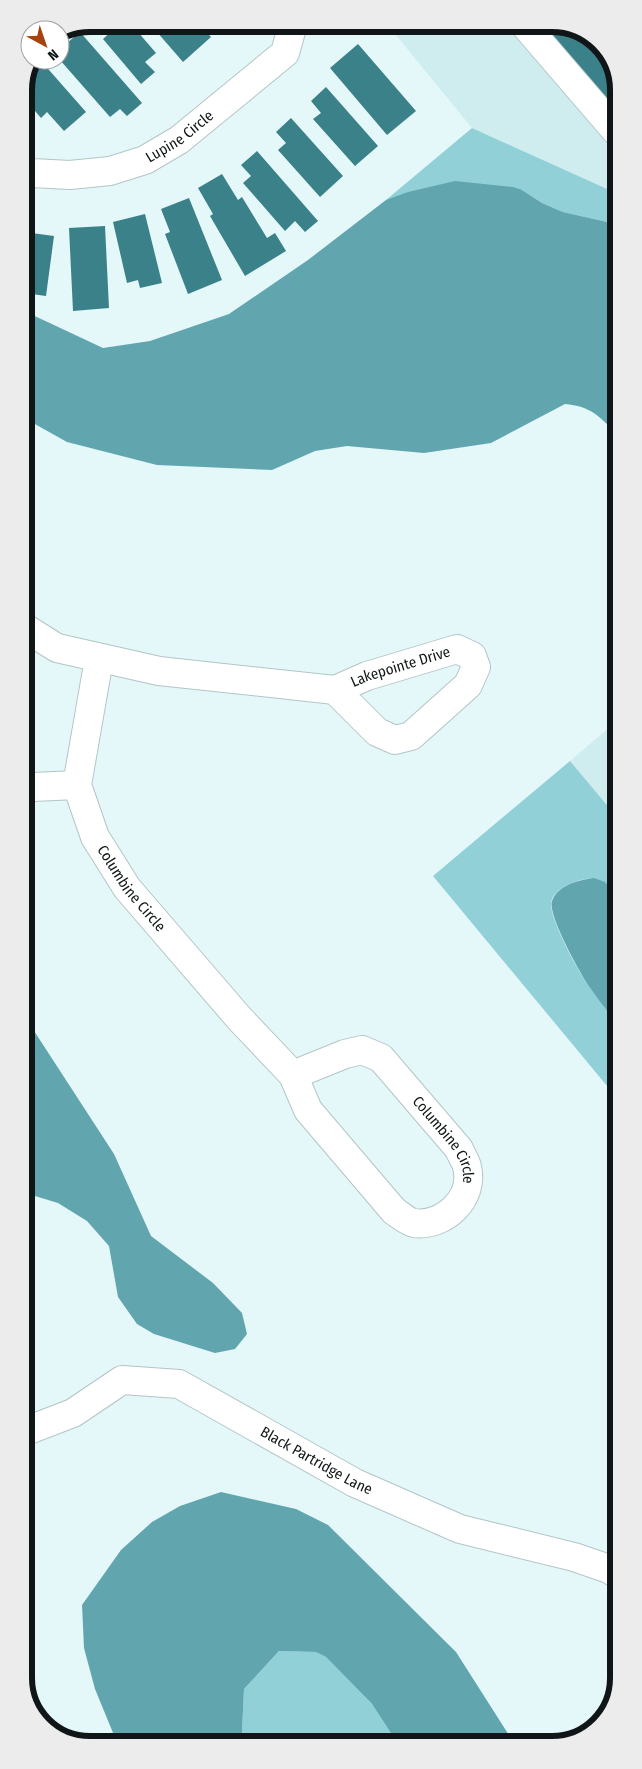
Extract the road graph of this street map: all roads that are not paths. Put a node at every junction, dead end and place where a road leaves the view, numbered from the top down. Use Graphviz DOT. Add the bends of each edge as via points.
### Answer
graph roads {
  1 [pos="291,32"];
  2 [pos="532,33"];
  3 [pos="610,124"];
  4 [pos="33,173"];
  5 [pos="33,633"];
  6 [pos="98,659"];
  7 [pos="335,690"];
  8 [pos="77,785"];
  9 [pos="33,787"];
  10 [pos="293,1075"];
  11 [pos="32,1430"];
  12 [pos="610,1570"];
  1 -- 4 [label="street, Lupine Circle" via="285,53 179,140 145,160 110,171 70,175"];
  2 -- 3 [label="street"];
  5 -- 6 [label="street, Lakepointe Drive" via="57,648"];
  6 -- 7 [label="street, Lakepointe Drive" via="159,671"];
  6 -- 8 [label="street, Columbine Circle"];
  7 -- 7 [label="street, Lakepointe Drive" via="377,732 395,740 411,736 468,685 476,667 472,656 457,649 367,676"];
  8 -- 9 [label="street"];
  8 -- 10 [label="street, Columbine Circle" via="95,838 127,888 239,1018"];
  10 -- 10 [label="street, Columbine Circle" via="362,1050 381,1058 458,1150 467,1167 468,1184 463,1198 450,1213 434,1222 413,1223 394,1211 308,1110"];
  11 -- 12 [label="street, Black Partridge Lane" via="73,1413 122,1380 179,1384 355,1483 460,1529 574,1557"];
}
